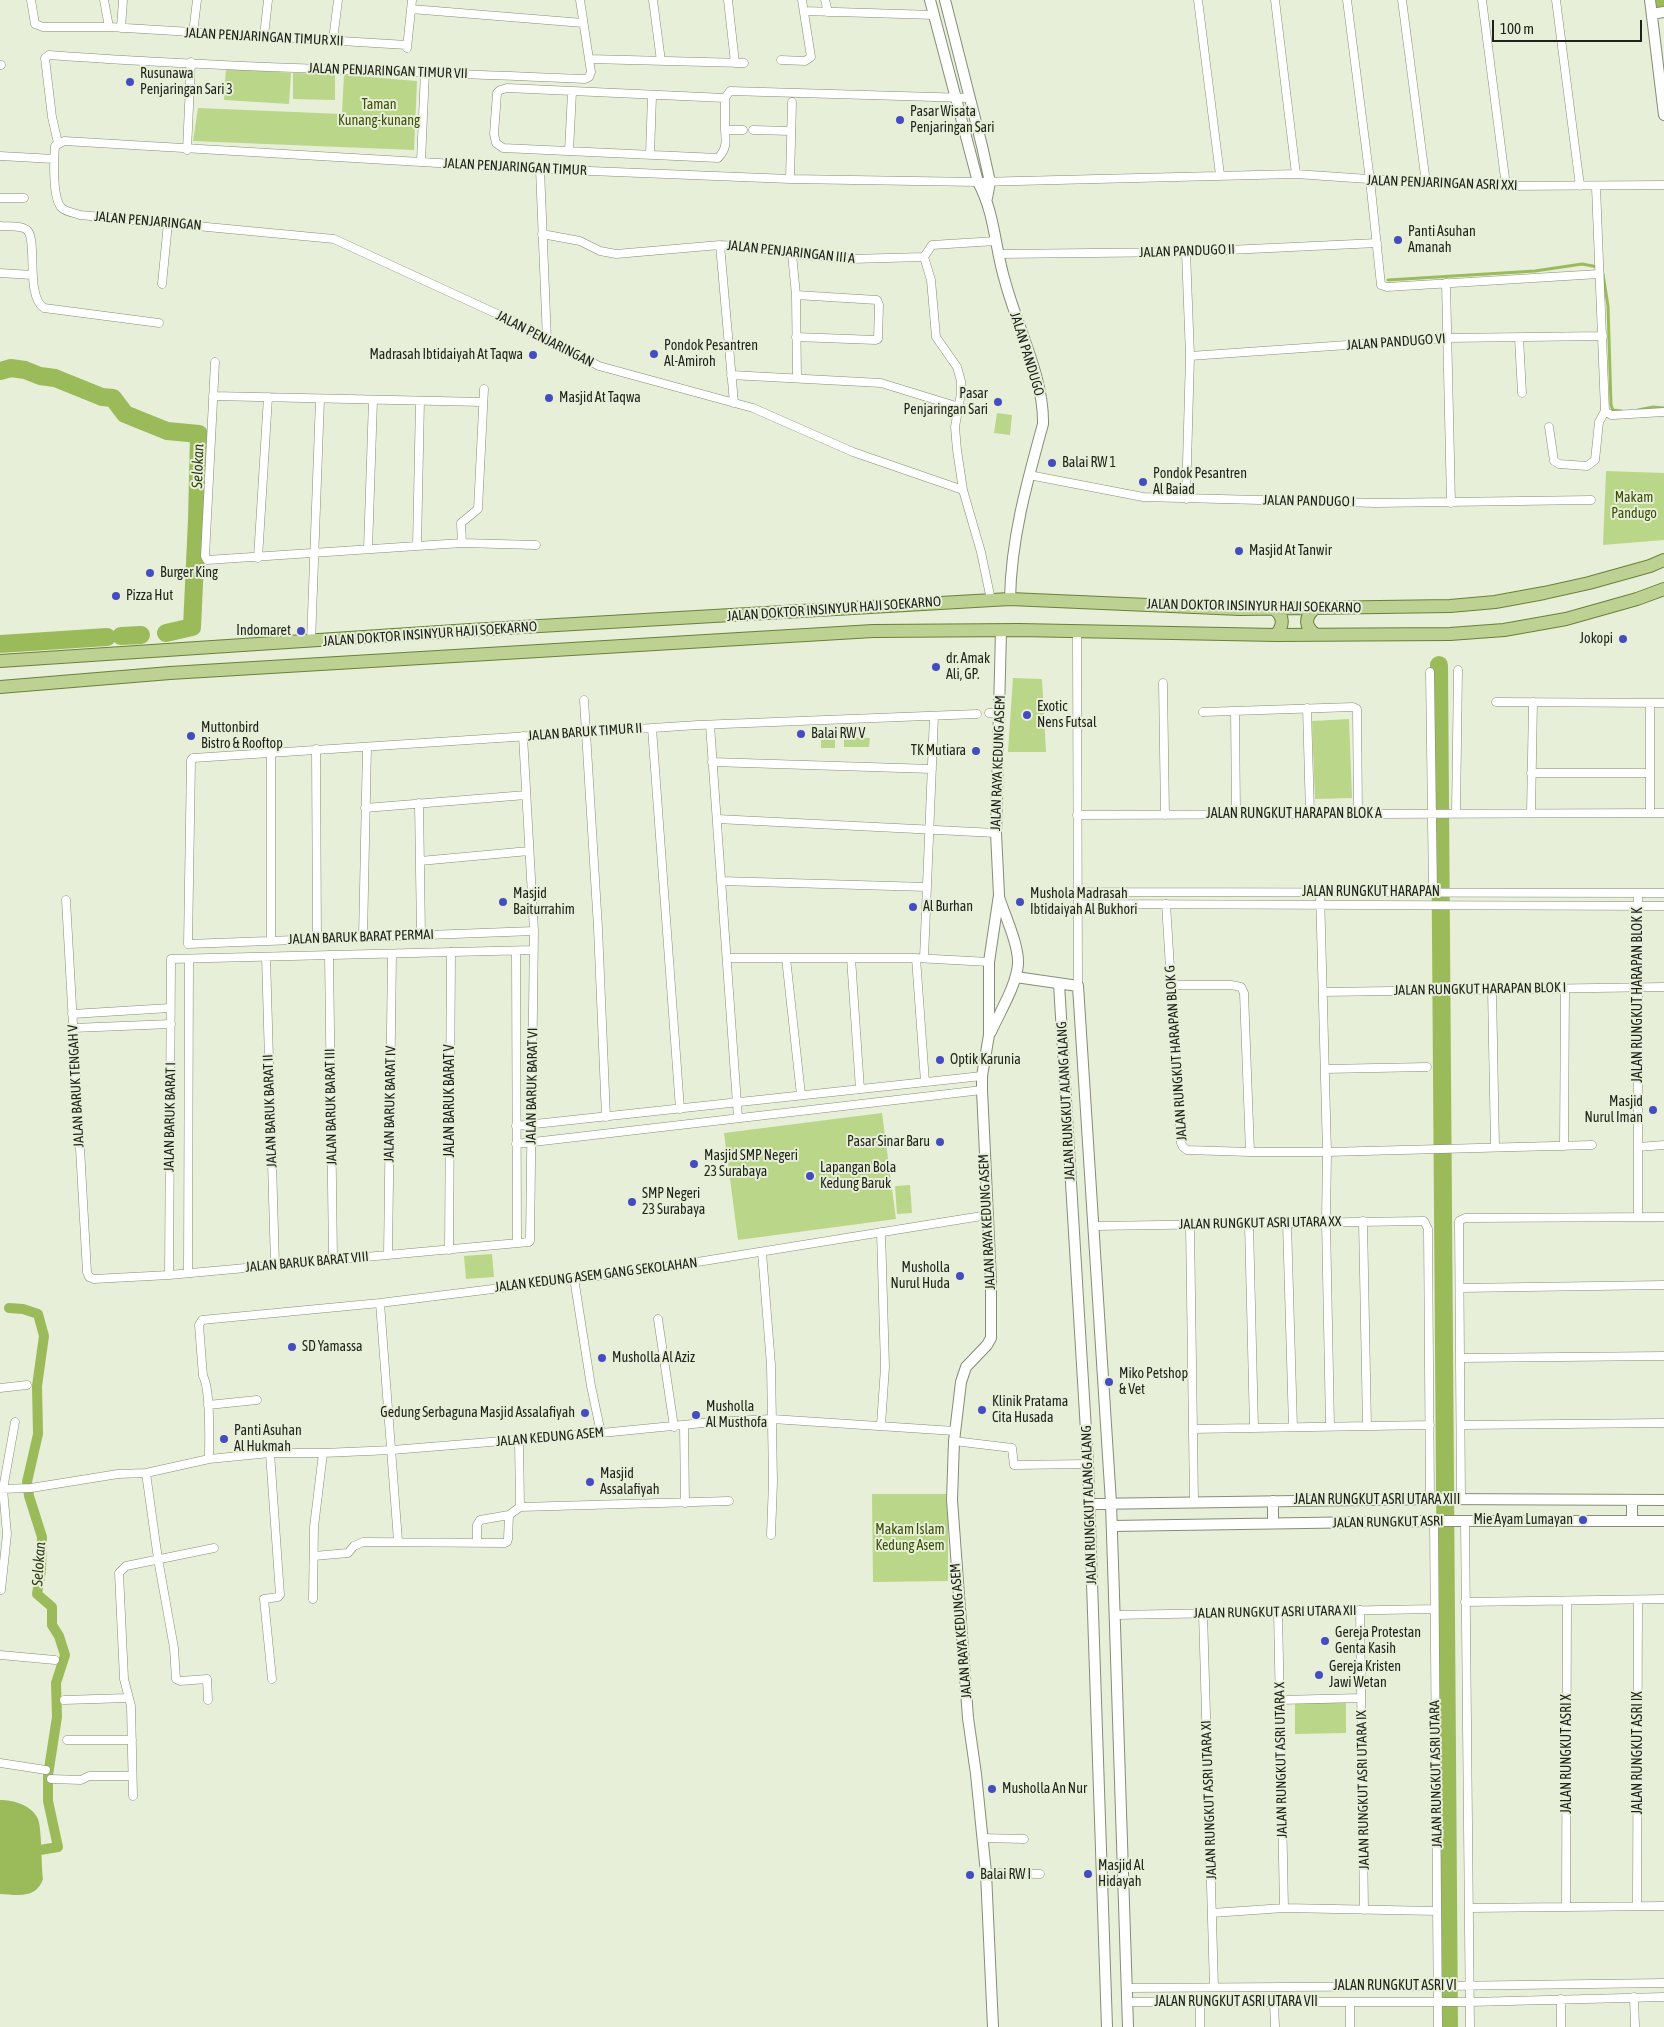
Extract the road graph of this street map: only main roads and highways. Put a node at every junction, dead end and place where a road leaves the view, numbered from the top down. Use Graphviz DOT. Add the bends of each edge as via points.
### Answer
graph roads {
  1 [pos="1664,560"];
  2 [pos="1664,589"];
  3 [pos="1274,609"];
  4 [pos="1314,609"];
  5 [pos="747,615"];
  6 [pos="709,617"];
  7 [pos="1276,635"];
  8 [pos="1316,635"];
  9 [pos="748,638"];
  10 [pos="711,640"];
  11 [pos="204,648"];
  12 [pos="171,650"];
  13 [pos="0,661"];
  14 [pos="206,671"];
  15 [pos="170,674"];
  16 [pos="0,687"];
  1 -- 4 [label="main road, JALAN DOKTOR INSINYUR HAJI SOEKARNO" via="1589,583 1495,602"];
  2 -- 8 [label="main road, JALAN DOKTOR INSINYUR HAJI SOEKARNO" via="1596,612 1504,630 1450,634"];
  3 -- 4 [label="main road, JALAN DOKTOR INSINYUR HAJI SOEKARNO"];
  3 -- 5 [label="main road, JALAN DOKTOR INSINYUR HAJI SOEKARNO" via="1010,599"];
  3 -- 7 [label="main road" via="1283,622"];
  4 -- 8 [label="main road" via="1307,624"];
  5 -- 6 [label="main road, JALAN DOKTOR INSINYUR HAJI SOEKARNO"];
  5 -- 9 [label="main road" via="739,624 743,636"];
  6 -- 10 [label="main road" via="717,628"];
  6 -- 11 [label="main road, JALAN DOKTOR INSINYUR HAJI SOEKARNO"];
  7 -- 8 [label="main road, JALAN DOKTOR INSINYUR HAJI SOEKARNO"];
  7 -- 9 [label="main road, JALAN DOKTOR INSINYUR HAJI SOEKARNO" via="873,631"];
  9 -- 10 [label="main road, JALAN DOKTOR INSINYUR HAJI SOEKARNO"];
  10 -- 14 [label="main road, JALAN DOKTOR INSINYUR HAJI SOEKARNO"];
  11 -- 12 [label="main road, JALAN DOKTOR INSINYUR HAJI SOEKARNO"];
  11 -- 14 [label="main road" via="200,657"];
  12 -- 13 [label="main road, JALAN DOKTOR INSINYUR HAJI SOEKARNO"];
  12 -- 15 [label="main road" via="179,662"];
  14 -- 15 [label="main road, JALAN DOKTOR INSINYUR HAJI SOEKARNO"];
  15 -- 16 [label="main road, JALAN DOKTOR INSINYUR HAJI SOEKARNO"];
}
